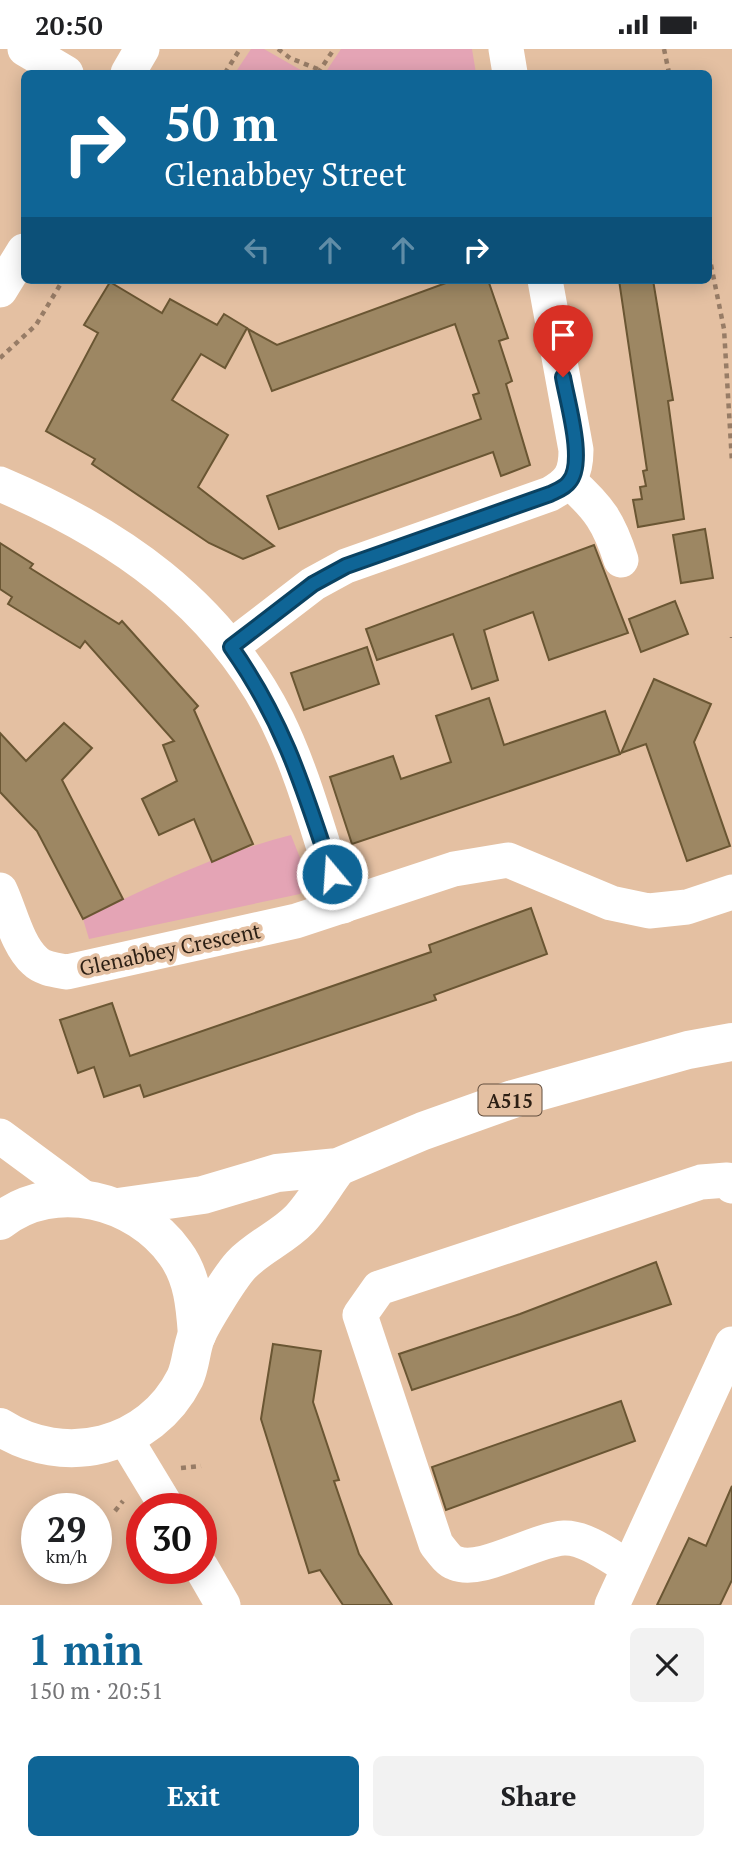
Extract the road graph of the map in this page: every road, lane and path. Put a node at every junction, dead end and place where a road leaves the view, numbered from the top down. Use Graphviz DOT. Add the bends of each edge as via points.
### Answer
graph roads {
  1 [pos="25,49"];
  2 [pos="142,49"];
  3 [pos="240,49"];
  4 [pos="278,49"];
  5 [pos="334,49"];
  6 [pos="506,49"];
  7 [pos="664,49"];
  8 [pos="61,70"];
  9 [pos="130,70"];
  10 [pos="227,70"];
  11 [pos="315,70"];
  12 [pos="320,70"];
  13 [pos="510,70"];
  14 [pos="668,70"];
  15 [pos="21,256"];
  16 [pos="712,270"];
  17 [pos="61,284"];
  18 [pos="546,284"];
  19 [pos="0,290"];
  20 [pos="0,358"];
  21 [pos="732,462"];
  22 [pos="570,482"];
  23 [pos="0,484"];
  24 [pos="621,560"];
  25 [pos="231,647"];
  26 [pos="0,890"];
  27 [pos="732,892"];
  28 [pos="342,906"];
  29 [pos="732,1042"];
  30 [pos="0,1136"];
  31 [pos="338,1167"];
  32 [pos="732,1187"];
  33 [pos="101,1203"];
  34 [pos="0,1221"];
  35 [pos="197,1335"];
  36 [pos="732,1344"];
  37 [pos="7,1438"];
  38 [pos="125,1438"];
  39 [pos="158,1493"];
  40 [pos="628,1567"];
  41 [pos="211,1584"];
  42 [pos="223,1605"];
  43 [pos="612,1605"];
  1 -- 8 [label="street"];
  2 -- 9 [label="street"];
  3 -- 10 [label="path"];
  4 -- 11 [label="path"];
  5 -- 12 [label="path"];
  6 -- 13 [label="street"];
  7 -- 14 [label="path"];
  15 -- 19 [label="street"];
  16 -- 21 [label="path" via="724,329"];
  17 -- 20 [label="path" via="36,325"];
  18 -- 22 [label="street" via="576,450"];
  22 -- 24 [label="street" via="610,525"];
  22 -- 25 [label="street" via="550,494 346,566 313,584"];
  23 -- 25 [label="street" via="117,542 198,611"];
  25 -- 28 [label="street" via="255,680 301,775"];
  26 -- 28 [label="street, Glenabbey Crescent" via="35,961 66,972 283,924"];
  27 -- 28 [label="street, Glenabbey Crescent" via="687,907 649,911 611,903 508,860 454,869"];
  29 -- 31 [label="highway, A515" via="513,1099"];
  30 -- 33 [label="street"];
  31 -- 33 [label="highway, A515" via="277,1173 203,1195"];
  31 -- 35 [label="highway" via="299,1219 241,1265"];
  32 -- 40 [label="street" via="727,1180 701,1182 379,1288 360,1315 436,1544 452,1563 473,1566 566,1538"];
  33 -- 34 [label="highway, A515" via="49,1200"];
  33 -- 35 [label="highway" via="148,1223 176,1254 194,1293"];
  35 -- 38 [label="highway" via="186,1376 171,1401"];
  36 -- 40 [label="street"];
  37 -- 38 [label="highway" via="66,1449 91,1448"];
  38 -- 39 [label="street"];
  40 -- 43 [label="street"];
  41 -- 42 [label="street"];
}
